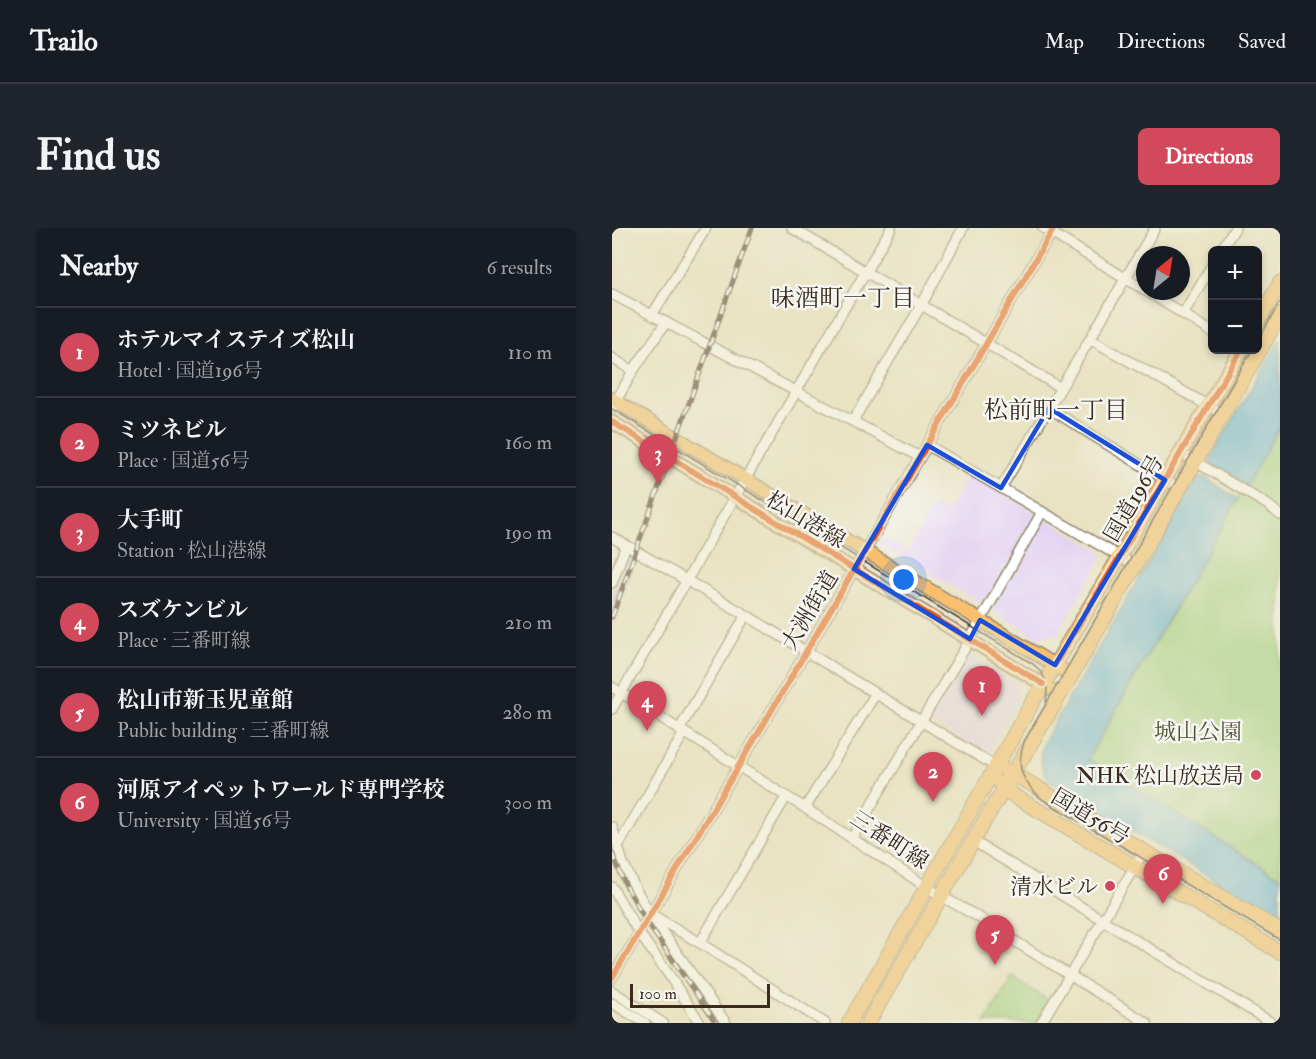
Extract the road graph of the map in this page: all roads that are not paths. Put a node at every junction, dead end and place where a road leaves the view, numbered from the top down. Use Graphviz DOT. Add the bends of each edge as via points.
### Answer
graph roads {
  1 [pos="706,228"];
  2 [pos="792,228"];
  3 [pos="891,228"];
  4 [pos="963,228"];
  5 [pos="1155,228"];
  6 [pos="1235,228"];
  7 [pos="1049,230"];
  8 [pos="1224,246"];
  9 [pos="866,271"];
  10 [pos="1208,272"];
  11 [pos="1125,278"];
  12 [pos="1280,283"];
  13 [pos="1136,285"];
  14 [pos="612,294"];
  15 [pos="1160,300"];
  16 [pos="922,304"];
  17 [pos="1262,313"];
  18 [pos="1183,314"];
  19 [pos="652,315"];
  20 [pos="1280,315"];
  21 [pos="666,322"];
  22 [pos="1208,330"];
  23 [pos="1090,339"];
  24 [pos="987,343"];
  25 [pos="1239,354"];
  26 [pos="1248,354"];
  27 [pos="612,358"];
  28 [pos="1255,358"];
  29 [pos="633,371"];
  30 [pos="1061,387"];
  31 [pos="795,391"];
  32 [pos="613,403"];
  33 [pos="1209,405"];
  34 [pos="1049,408"];
  35 [pos="1223,414"];
  36 [pos="612,422"];
  37 [pos="853,422"];
  38 [pos="927,445"];
  39 [pos="1181,453"];
  40 [pos="920,457"];
  41 [pos="1195,461"];
  42 [pos="745,478"];
  43 [pos="1165,480"];
  44 [pos="1001,488"];
  45 [pos="1179,488"];
  46 [pos="734,497"];
  47 [pos="1042,512"];
  48 [pos="1280,515"];
  49 [pos="612,537"];
  50 [pos="626,545"];
  51 [pos="864,552"];
  52 [pos="1120,556"];
  53 [pos="1134,565"];
  54 [pos="854,569"];
  55 [pos="686,580"];
  56 [pos="612,583"];
  57 [pos="746,615"];
  58 [pos="980,620"];
  59 [pos="970,639"];
  60 [pos="806,651"];
  61 [pos="1055,665"];
  62 [pos="1071,675"];
  63 [pos="1043,684"];
  64 [pos="612,687"];
  65 [pos="621,693"];
  66 [pos="876,693"];
  67 [pos="1060,695"];
  68 [pos="612,710"];
  69 [pos="922,721"];
  70 [pos="681,731"];
  71 [pos="1027,750"];
  72 [pos="995,766"];
  73 [pos="737,767"];
  74 [pos="1012,774"];
  75 [pos="1035,786"];
  76 [pos="1005,789"];
  77 [pos="786,797"];
  78 [pos="805,808"];
  79 [pos="612,827"];
  80 [pos="852,838"];
  81 [pos="973,841"];
  82 [pos="618,846"];
  83 [pos="1144,851"];
  84 [pos="1135,867"];
  85 [pos="928,887"];
  86 [pos="613,892"];
  87 [pos="941,896"];
  88 [pos="650,914"];
  89 [pos="1103,921"];
  90 [pos="1280,931"];
  91 [pos="639,933"];
  92 [pos="700,943"];
  93 [pos="1280,952"];
  94 [pos="1070,974"];
  95 [pos="612,978"];
  96 [pos="612,991"];
  97 [pos="612,1003"];
  98 [pos="645,1023"];
  99 [pos="663,1023"];
  100 [pos="700,1023"];
  101 [pos="726,1023"];
  102 [pos="825,1023"];
  103 [pos="849,1023"];
  104 [pos="868,1023"];
  105 [pos="1041,1023"];
  106 [pos="1147,1023"];
  107 [pos="1272,1023"];
  1 -- 19 [label="street"];
  2 -- 9 [label="street"];
  3 -- 9 [label="street"];
  4 -- 16 [label="street"];
  5 -- 11 [label="street"];
  6 -- 8 [label="street"];
  7 -- 11 [label="street"];
  7 -- 24 [label="street, 大洲街道"];
  9 -- 16 [label="street"];
  9 -- 31 [label="street"];
  10 -- 18 [label="street"];
  11 -- 13 [label="street"];
  11 -- 23 [label="street"];
  12 -- 17 [label="highway"];
  14 -- 19 [label="street"];
  15 -- 18 [label="street"];
  16 -- 24 [label="street"];
  16 -- 37 [label="street"];
  18 -- 22 [label="street"];
  19 -- 21 [label="street"];
  20 -- 28 [label="highway, 国道196号"];
  21 -- 29 [label="street"];
  21 -- 31 [label="street"];
  23 -- 30 [label="street"];
  23 -- 33 [label="street"];
  24 -- 30 [label="street"];
  24 -- 38 [label="street, 大洲街道"];
  25 -- 33 [label="highway, 国道196号"];
  26 -- 28 [label="street"];
  27 -- 29 [label="street"];
  28 -- 35 [label="highway, 国道196号"];
  29 -- 32 [label="street"];
  30 -- 34 [label="street"];
  31 -- 37 [label="street"];
  31 -- 42 [label="street"];
  32 -- 42 [label="main road, 松山港線"];
  33 -- 35 [label="street"];
  33 -- 39 [label="highway, 国道196号"];
  34 -- 43 [label="street"];
  34 -- 44 [label="street"];
  35 -- 41 [label="highway, 国道196号"];
  36 -- 46 [label="main road, 松山港線"];
  37 -- 40 [label="street"];
  38 -- 40 [label="street, 大洲街道"];
  38 -- 44 [label="street"];
  39 -- 41 [label="street"];
  39 -- 43 [label="highway, 国道196号"];
  40 -- 51 [label="street, 大洲街道"];
  41 -- 45 [label="highway, 国道196号"];
  41 -- 48 [label="street"];
  42 -- 46 [label="street"];
  42 -- 51 [label="main road, 松山港線"];
  43 -- 45 [label="street"];
  43 -- 52 [label="highway, 国道196号"];
  44 -- 47 [label="street"];
  45 -- 53 [label="highway, 国道196号"];
  46 -- 54 [label="main road, 松山港線"];
  46 -- 55 [label="street"];
  47 -- 52 [label="street"];
  47 -- 58 [label="street"];
  49 -- 50 [label="street"];
  50 -- 55 [label="street"];
  50 -- 56 [label="street"];
  51 -- 54 [label="street, 大洲街道"];
  51 -- 58 [label="main road, 松山港線"];
  52 -- 53 [label="street"];
  52 -- 61 [label="highway, 国道196号"];
  53 -- 62 [label="highway, 国道196号"];
  54 -- 59 [label="main road, 松山港線"];
  54 -- 60 [label="street, 大洲街道"];
  55 -- 57 [label="street"];
  55 -- 65 [label="street"];
  57 -- 60 [label="street"];
  57 -- 70 [label="street"];
  58 -- 59 [label="street"];
  58 -- 61 [label="main road, 松山港線"];
  59 -- 63 [label="main road, 松山港線"];
  59 -- 69 [label="street"];
  60 -- 66 [label="street"];
  60 -- 73 [label="street, 大洲街道"];
  61 -- 62 [label="main road, 松山港線"];
  61 -- 63 [label="highway, 国道196号"];
  62 -- 67 [label="highway, 国道196号"];
  63 -- 67 [label="main road, 松山港線"];
  63 -- 72 [label="highway, 国道196号"];
  64 -- 65 [label="street, 三番町線"];
  65 -- 68 [label="street"];
  65 -- 70 [label="street, 三番町線"];
  66 -- 69 [label="street"];
  66 -- 78 [label="street"];
  67 -- 71 [label="highway, 国道196号"];
  69 -- 72 [label="street"];
  69 -- 80 [label="street"];
  70 -- 73 [label="street, 三番町線"];
  70 -- 82 [label="street"];
  71 -- 74 [label="highway, 国道196号"];
  71 -- 75 [label="highway" via="1025,758"];
  72 -- 74 [label="highway, 国道56号"];
  72 -- 76 [label="highway"];
  72 -- 85 [label="highway"];
  73 -- 77 [label="street, 三番町線"];
  73 -- 88 [label="street, 大洲街道"];
  74 -- 75 [label="highway, 国道56号"];
  74 -- 76 [label="highway"];
  75 -- 83 [label="highway, 国道56号"];
  76 -- 81 [label="highway"];
  76 -- 84 [label="highway, 国道56号"];
  77 -- 78 [label="street, 三番町線"];
  77 -- 92 [label="street"];
  78 -- 80 [label="street, 三番町線"];
  79 -- 82 [label="street"];
  80 -- 85 [label="street, 三番町線"];
  81 -- 87 [label="highway"];
  81 -- 89 [label="street"];
  82 -- 88 [label="street"];
  83 -- 84 [label="street"];
  83 -- 90 [label="highway, 国道56号"];
  84 -- 89 [label="street"];
  84 -- 93 [label="highway, 国道56号"];
  85 -- 87 [label="street, 三番町線"];
  85 -- 103 [label="highway"];
  86 -- 91 [label="street"];
  87 -- 94 [label="street, 三番町線"];
  87 -- 104 [label="highway"];
  88 -- 91 [label="street, 大洲街道"];
  88 -- 92 [label="street"];
  88 -- 101 [label="street"];
  89 -- 94 [label="street"];
  89 -- 107 [label="street"];
  91 -- 95 [label="street, 大洲街道"];
  91 -- 100 [label="street"];
  92 -- 102 [label="street"];
  94 -- 105 [label="street"];
  94 -- 106 [label="street, 三番町線"];
  96 -- 99 [label="street"];
  97 -- 98 [label="street"];
}
